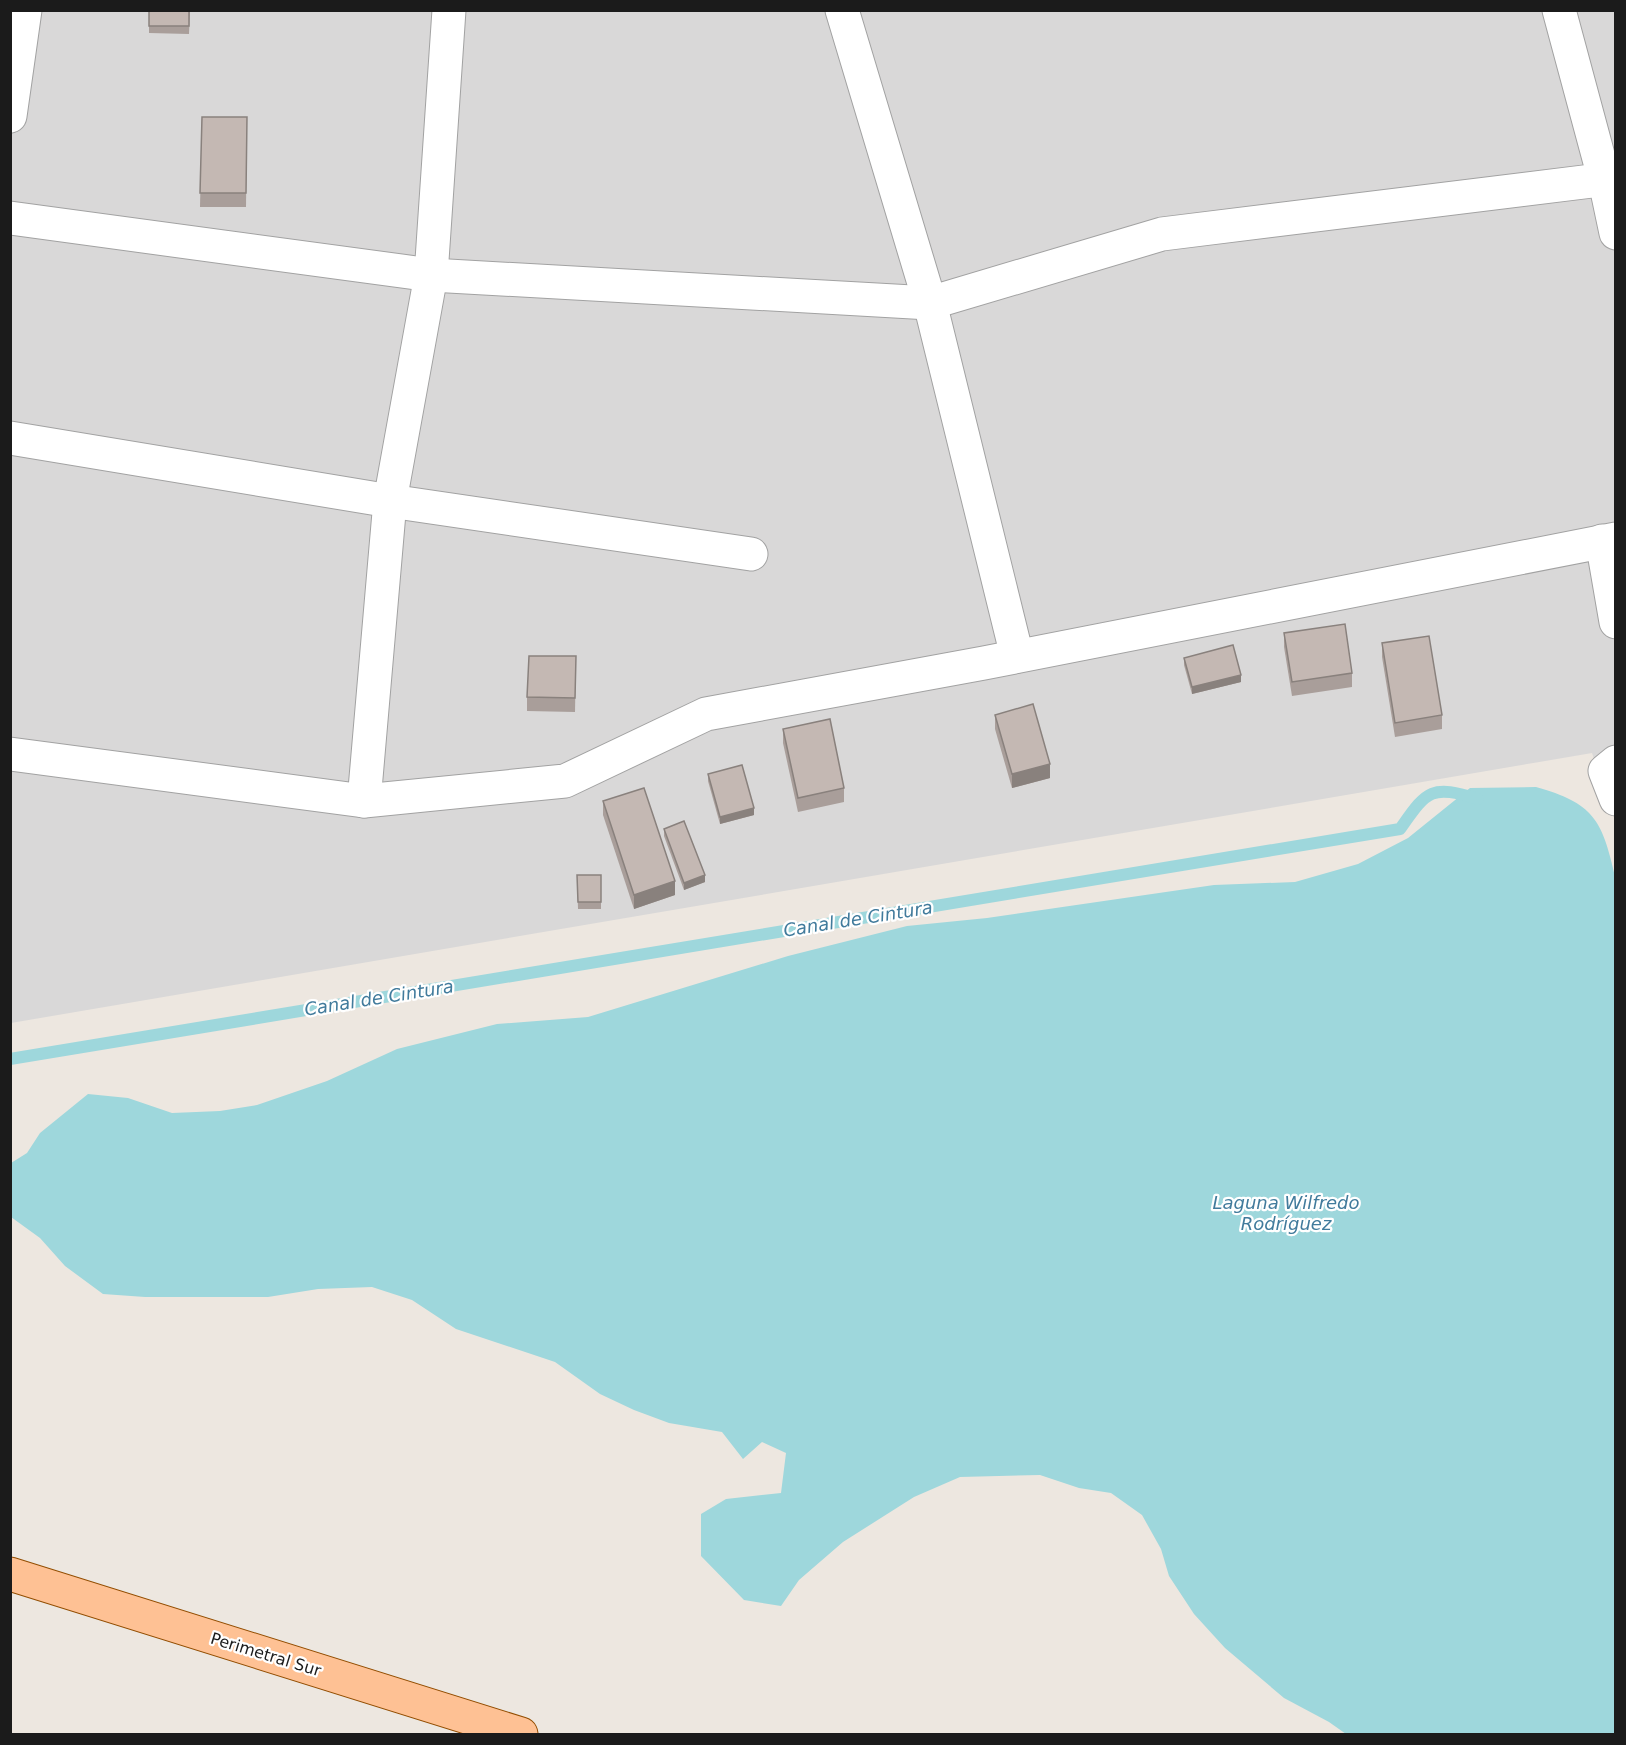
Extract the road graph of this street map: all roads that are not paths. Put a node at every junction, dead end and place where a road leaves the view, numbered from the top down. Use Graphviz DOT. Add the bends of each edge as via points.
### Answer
graph roads {
  1 [pos="25,10"];
  2 [pos="449,10"];
  3 [pos="842,10"];
  4 [pos="1559,10"];
  5 [pos="10,116"];
  6 [pos="1610,180"];
  7 [pos="10,218"];
  8 [pos="1616,233"];
  9 [pos="430,274"];
  10 [pos="930,303"];
  11 [pos="10,438"];
  12 [pos="390,501"];
  13 [pos="1609,540"];
  14 [pos="751,554"];
  15 [pos="1616,622"];
  16 [pos="1017,656"];
  17 [pos="10,754"];
  18 [pos="1616,762"];
  19 [pos="1616,799"];
  20 [pos="364,801"];
  21 [pos="10,1574"];
  22 [pos="521,1734"];
  1 -- 5 [label="street"];
  2 -- 9 [label="street"];
  3 -- 10 [label="street"];
  4 -- 6 [label="street"];
  6 -- 8 [label="street"];
  6 -- 10 [label="street" via="1162,234"];
  7 -- 9 [label="street"];
  9 -- 10 [label="street"];
  9 -- 12 [label="street"];
  10 -- 16 [label="street"];
  11 -- 12 [label="street"];
  12 -- 14 [label="street"];
  12 -- 20 [label="street"];
  13 -- 15 [label="street"];
  13 -- 16 [label="street"];
  16 -- 20 [label="street" via="706,714 565,781"];
  17 -- 20 [label="street"];
  18 -- 19 [label="street" via="1605,771"];
  21 -- 22 [label="main road, Perimetral Sur"];
}
